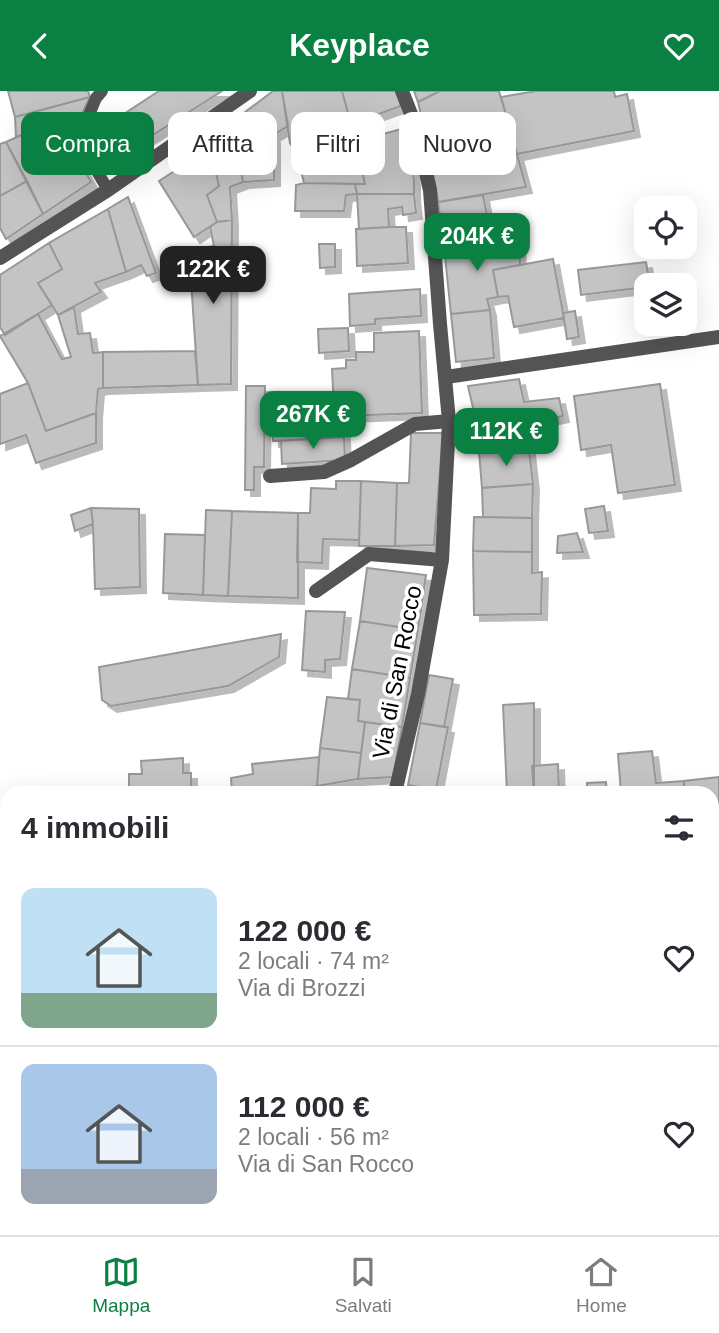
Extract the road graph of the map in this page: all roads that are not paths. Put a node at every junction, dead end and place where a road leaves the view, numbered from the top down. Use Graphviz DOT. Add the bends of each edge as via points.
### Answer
graph roads {
  1 [pos="102,91"];
  2 [pos="250,91"];
  3 [pos="402,91"];
  4 [pos="108,190"];
  5 [pos="0,256"];
  6 [pos="719,337"];
  7 [pos="446,377"];
  8 [pos="449,421"];
  9 [pos="270,476"];
  10 [pos="442,560"];
  11 [pos="316,591"];
  12 [pos="397,786"];
  1 -- 4 [label="lane" via="84,127 91,161"];
  2 -- 4 [label="street"];
  3 -- 7 [label="street, Via di San Rocco" via="430,190"];
  4 -- 5 [label="street"];
  6 -- 7 [label="street"];
  7 -- 8 [label="street, Via di San Rocco"];
  8 -- 9 [label="street" via="415,424 324,472"];
  8 -- 10 [label="street, Via di San Rocco"];
  10 -- 11 [label="street, Via di San Rocco" via="369,554"];
  10 -- 12 [label="street, Via di San Rocco"];
}
